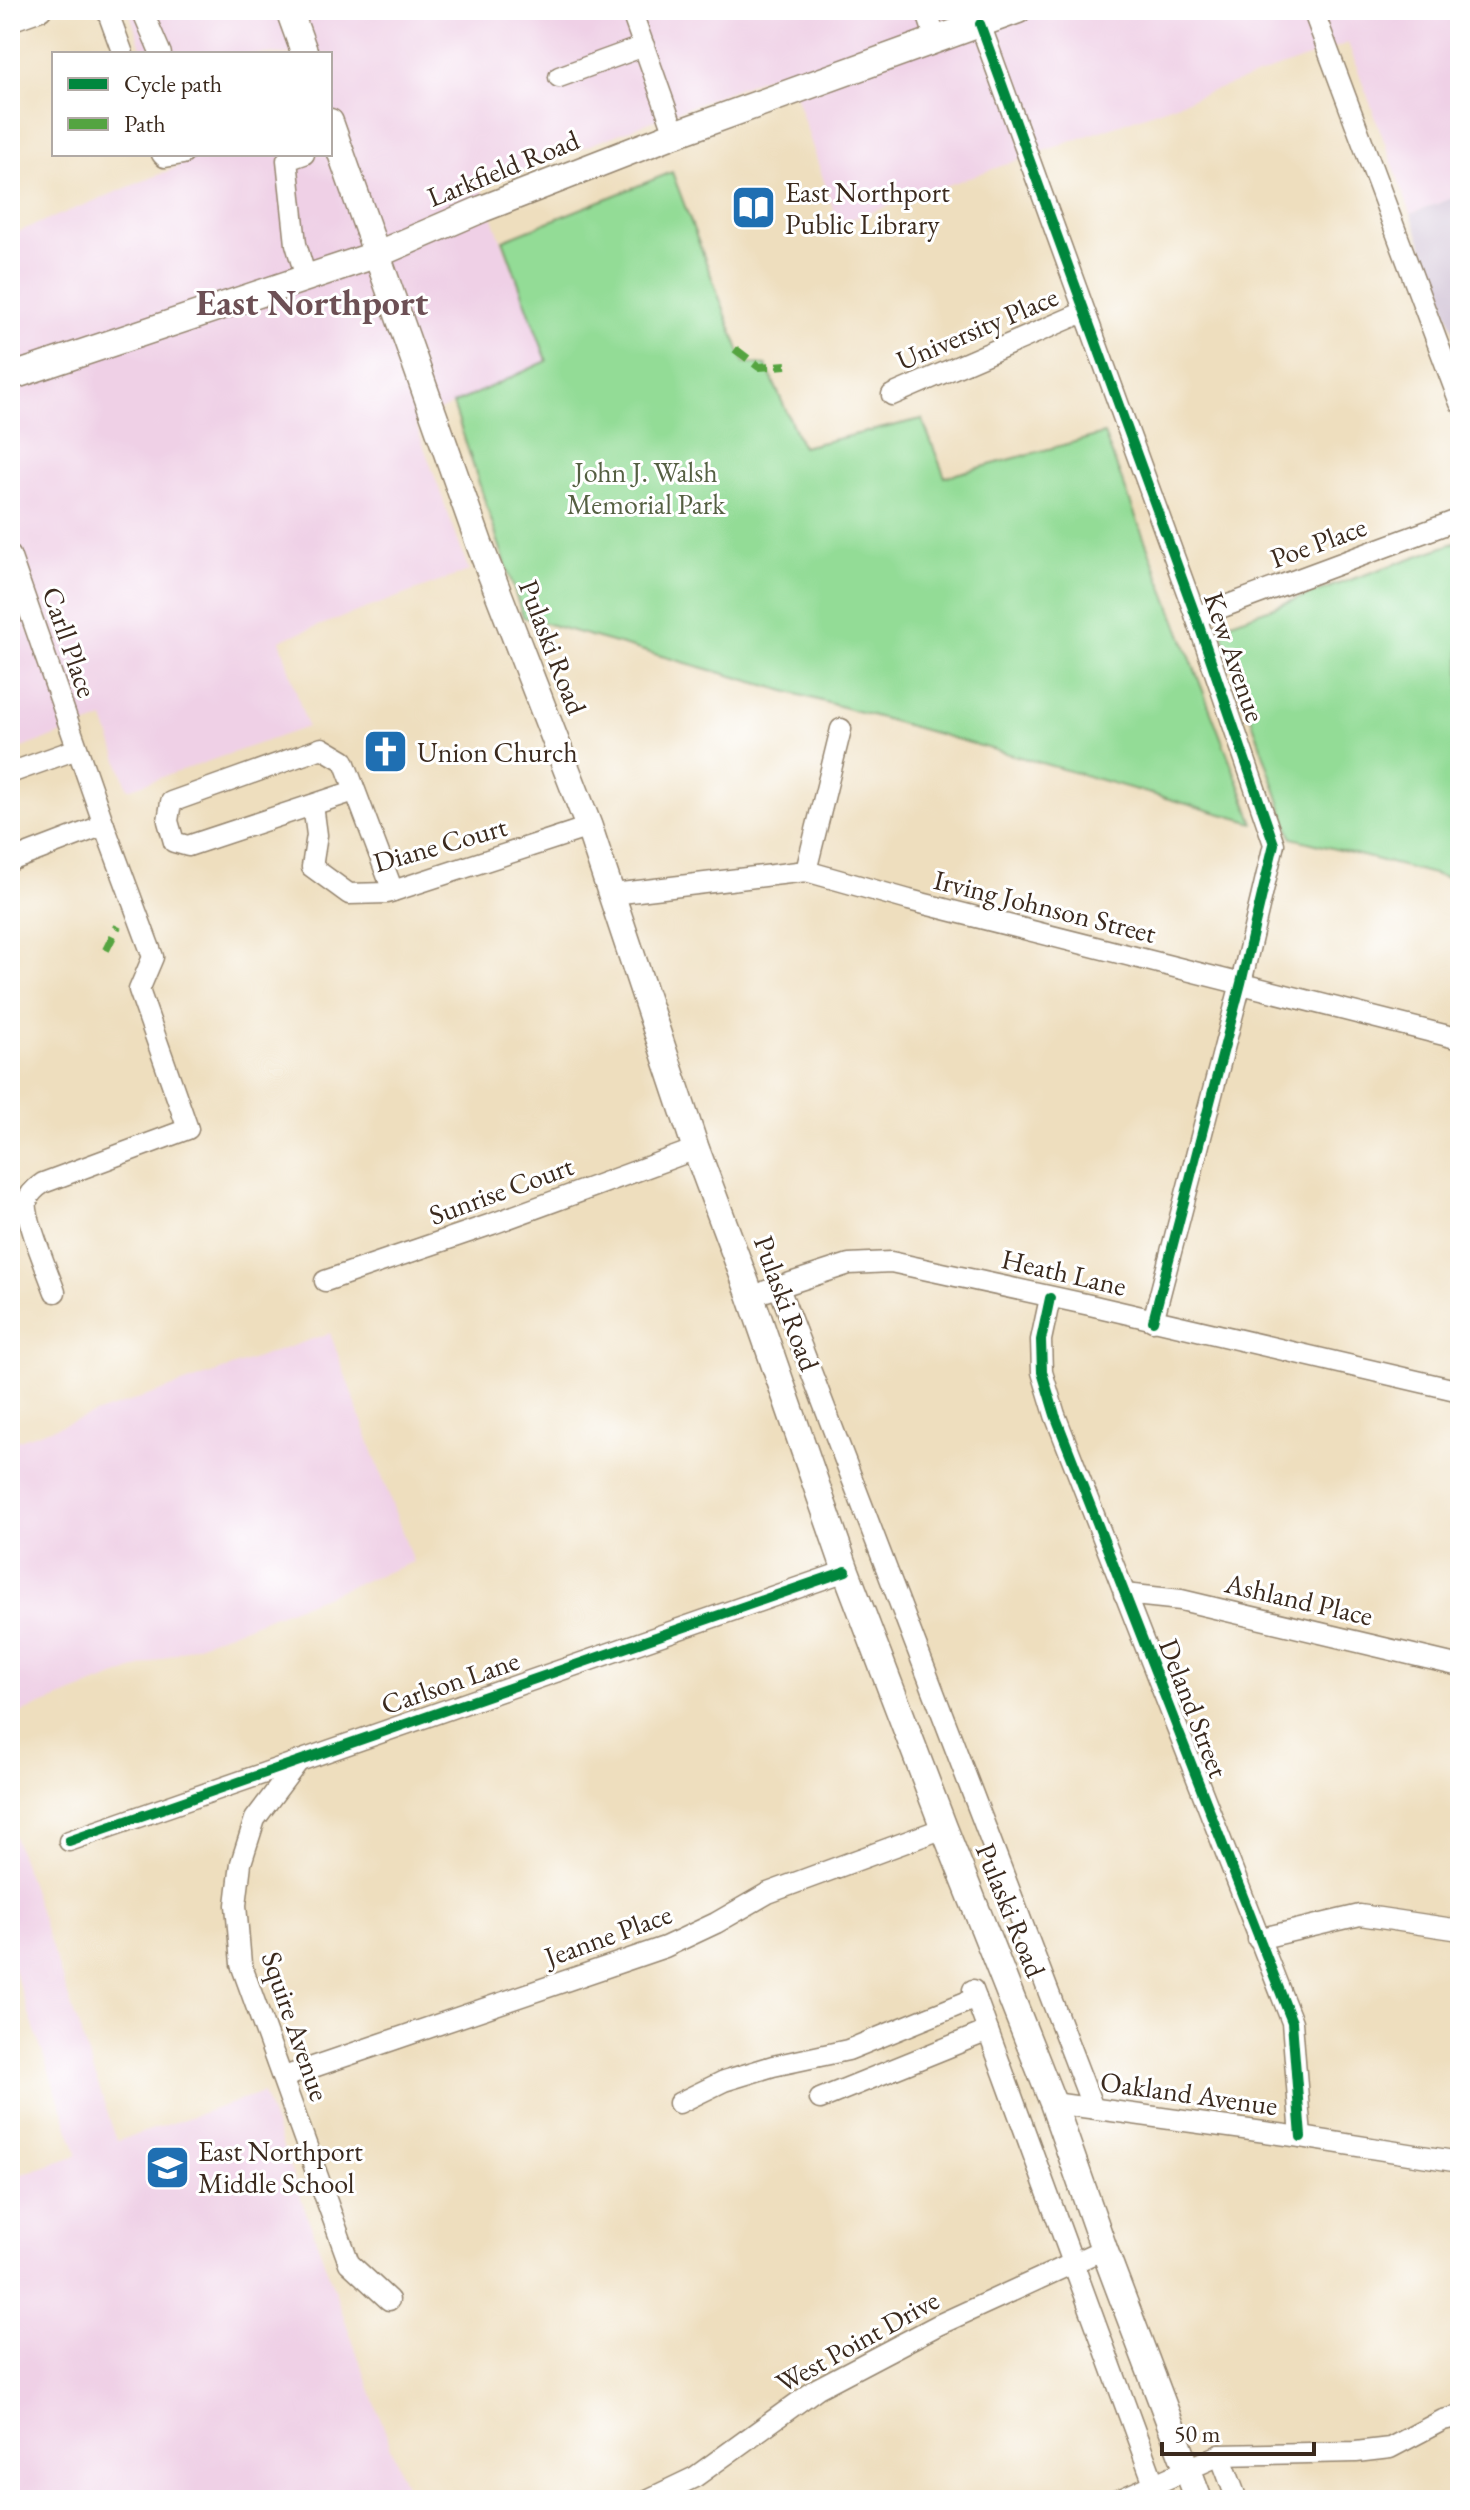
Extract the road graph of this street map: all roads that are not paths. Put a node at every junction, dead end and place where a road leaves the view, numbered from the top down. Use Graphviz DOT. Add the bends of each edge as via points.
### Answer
graph roads {
  1 [pos="41,10"];
  2 [pos="107,10"];
  3 [pos="142,10"];
  4 [pos="289,10"];
  5 [pos="631,10"];
  6 [pos="926,10"];
  7 [pos="1018,10"];
  8 [pos="1313,10"];
  9 [pos="10,21"];
  10 [pos="980,24"];
  11 [pos="936,40"];
  12 [pos="644,46"];
  13 [pos="122,52"];
  14 [pos="160,52"];
  15 [pos="298,52"];
  16 [pos="559,77"];
  17 [pos="675,134"];
  18 [pos="332,137"];
  19 [pos="292,156"];
  20 [pos="378,254"];
  21 [pos="306,278"];
  22 [pos="1084,312"];
  23 [pos="10,377"];
  24 [pos="892,395"];
  25 [pos="1460,403"];
  26 [pos="1460,519"];
  27 [pos="10,555"];
  28 [pos="1196,617"];
  29 [pos="841,729"];
  30 [pos="77,749"];
  31 [pos="10,773"];
  32 [pos="354,791"];
  33 [pos="313,805"];
  34 [pos="104,825"];
  35 [pos="589,827"];
  36 [pos="10,861"];
  37 [pos="806,871"];
  38 [pos="393,891"];
  39 [pos="613,894"];
  40 [pos="1241,983"];
  41 [pos="1460,1039"];
  42 [pos="696,1149"];
  43 [pos="325,1281"];
  44 [pos="779,1288"];
  45 [pos="55,1292"];
  46 [pos="750,1294"];
  47 [pos="1050,1298"];
  48 [pos="1153,1321"];
  49 [pos="1460,1391"];
  50 [pos="846,1571"];
  51 [pos="1124,1594"];
  52 [pos="1460,1666"];
  53 [pos="298,1762"];
  54 [pos="944,1828"];
  55 [pos="69,1841"];
  56 [pos="1460,1930"];
  57 [pos="1258,1939"];
  58 [pos="988,2031"];
  59 [pos="284,2077"];
  60 [pos="820,2099"];
  61 [pos="679,2103"];
  62 [pos="1053,2103"];
  63 [pos="1093,2108"];
  64 [pos="1301,2137"];
  65 [pos="1460,2162"];
  66 [pos="1104,2249"];
  67 [pos="1073,2265"];
  68 [pos="389,2300"];
  69 [pos="1460,2416"];
  70 [pos="1220,2455"];
  71 [pos="1188,2468"];
  72 [pos="1157,2492"];
  73 [pos="647,2500"];
  74 [pos="1119,2500"];
  75 [pos="1199,2500"];
  76 [pos="1237,2500"];
  1 -- 9 [label="street"];
  2 -- 13 [label="street"];
  3 -- 14 [label="street"];
  4 -- 15 [label="main road"];
  5 -- 12 [label="street"];
  6 -- 11 [label="street"];
  7 -- 10 [label="main road, Larkfield Road"];
  8 -- 25 [label="street"];
  10 -- 11 [label="main road, Larkfield Road"];
  10 -- 22 [label="street, Kew Avenue"];
  11 -- 17 [label="main road, Larkfield Road"];
  12 -- 16 [label="street"];
  12 -- 17 [label="street"];
  17 -- 20 [label="main road, Larkfield Road"];
  18 -- 20 [label="main road, Pulaski Road"];
  19 -- 21 [label="street" via="296,244"];
  20 -- 21 [label="main road, Larkfield Road"];
  20 -- 35 [label="main road, Pulaski Road" via="480,546"];
  21 -- 23 [label="main road, Larkfield Road"];
  22 -- 24 [label="street, University Place"];
  22 -- 28 [label="street, Kew Avenue"];
  26 -- 28 [label="street, Poe Place"];
  27 -- 30 [label="street, Carll Place"];
  28 -- 40 [label="street, Kew Avenue" via="1274,844"];
  29 -- 37 [label="street"];
  30 -- 31 [label="street"];
  30 -- 34 [label="street, Carll Place"];
  32 -- 33 [label="street"];
  32 -- 33 [label="street" via="344,761 322,748 171,802 168,821 174,842 188,846"];
  32 -- 38 [label="street"];
  33 -- 38 [label="street, Diane Court" via="317,835 312,867 349,894"];
  34 -- 36 [label="street"];
  34 -- 45 [label="street, Carll Place" via="153,957 139,990 188,1129 34,1189 27,1202 29,1218"];
  35 -- 38 [label="street, Diane Court"];
  35 -- 39 [label="main road, Pulaski Road"];
  37 -- 39 [label="street, Irving Johnson Street"];
  37 -- 40 [label="street, Irving Johnson Street"];
  39 -- 42 [label="main road, Pulaski Road"];
  40 -- 41 [label="street, Irving Johnson Street"];
  40 -- 48 [label="street, Kew Avenue"];
  42 -- 43 [label="street, Sunrise Court"];
  42 -- 46 [label="main road, Pulaski Road"];
  44 -- 46 [label="street, Heath Lane"];
  44 -- 47 [label="street, Heath Lane" via="849,1264 891,1262"];
  44 -- 63 [label="street"];
  46 -- 50 [label="main road, Pulaski Road"];
  47 -- 48 [label="street, Heath Lane"];
  47 -- 51 [label="street, Deland Street" via="1041,1340 1042,1372"];
  48 -- 49 [label="street, Heath Lane"];
  50 -- 53 [label="street, Carlson Lane"];
  50 -- 54 [label="main road, Pulaski Road"];
  51 -- 52 [label="street, Ashland Place" via="1181,1600"];
  51 -- 57 [label="street, Deland Street"];
  53 -- 55 [label="street, Carlson Lane"];
  53 -- 59 [label="street, Squire Avenue" via="255,1819 241,1863 236,1905 241,1964"];
  54 -- 59 [label="street, Jeanne Place" via="768,1893 665,1947"];
  54 -- 62 [label="main road, Pulaski Road"];
  56 -- 57 [label="street" via="1360,1915"];
  57 -- 64 [label="street, Deland Street" via="1292,2022"];
  58 -- 60 [label="street"];
  58 -- 61 [label="street" via="974,1994 848,2050 724,2081"];
  58 -- 67 [label="street"];
  59 -- 68 [label="street, Squire Avenue" via="349,2263"];
  62 -- 63 [label="street, Oakland Avenue"];
  62 -- 66 [label="main road, Pulaski Road"];
  63 -- 64 [label="street, Oakland Avenue"];
  64 -- 65 [label="street, Oakland Avenue"];
  66 -- 67 [label="street, West Point Drive"];
  66 -- 71 [label="main road, Pulaski Road"];
  67 -- 72 [label="street"];
  67 -- 73 [label="street, West Point Drive" via="938,2325 818,2388 695,2477"];
  69 -- 70 [label="street" via="1390,2448"];
  70 -- 71 [label="street"];
  70 -- 76 [label="street"];
  71 -- 72 [label="street"];
  71 -- 75 [label="main road, Pulaski Road"];
  72 -- 74 [label="street"];
}
